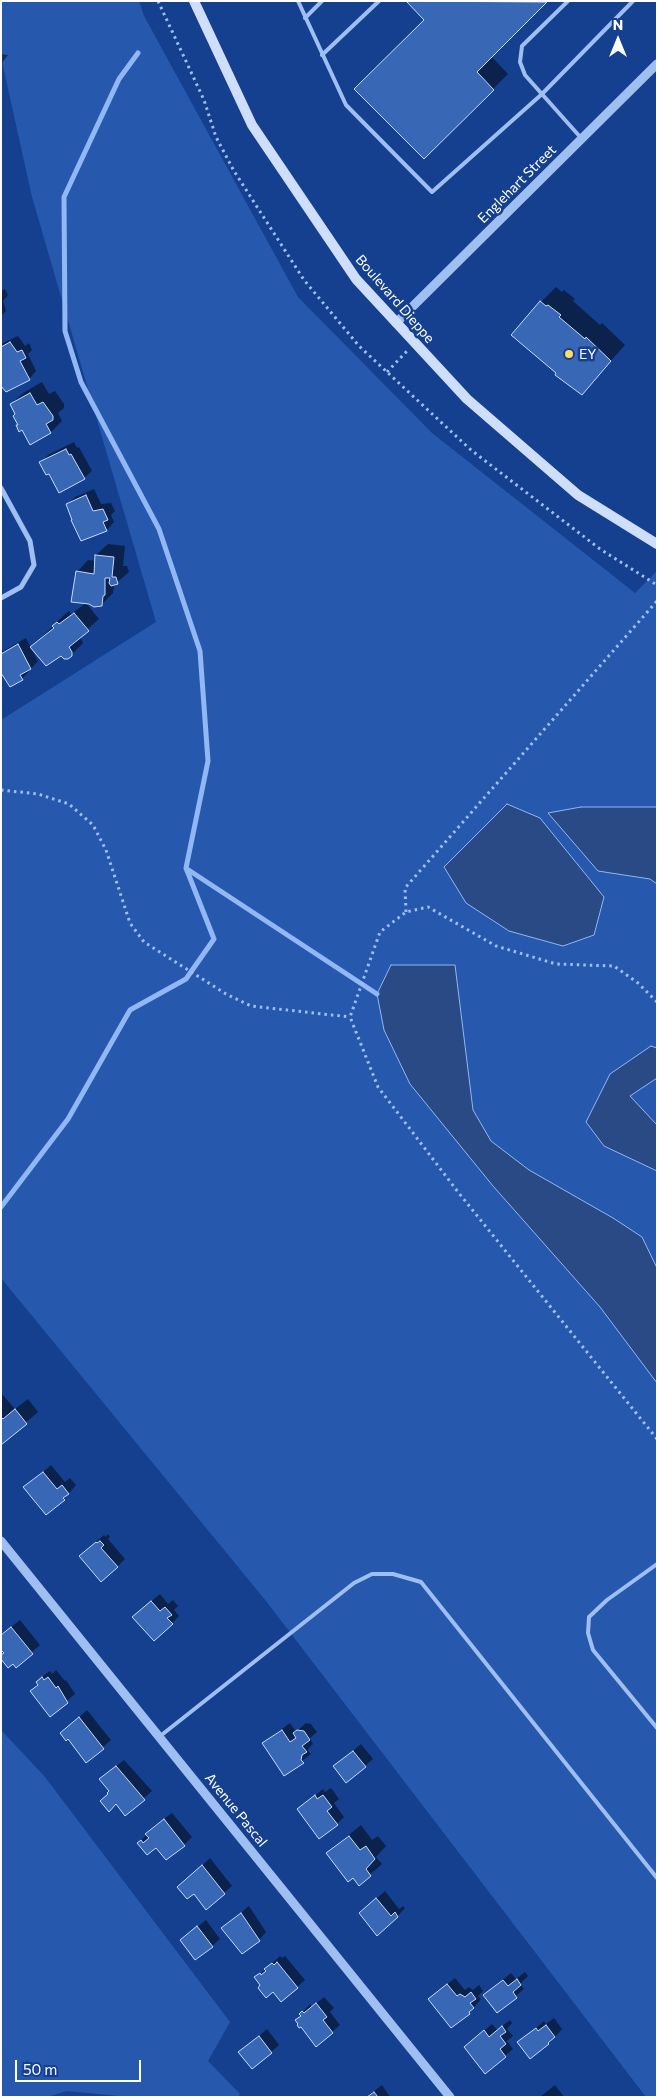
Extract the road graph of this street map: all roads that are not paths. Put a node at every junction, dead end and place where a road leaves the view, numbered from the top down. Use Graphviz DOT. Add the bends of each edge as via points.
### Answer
graph roads {
  1 [pos="194,1"];
  2 [pos="298,1"];
  3 [pos="322,1"];
  4 [pos="379,1"];
  5 [pos="568,1"];
  6 [pos="633,1"];
  7 [pos="305,18"];
  8 [pos="322,55"];
  9 [pos="657,64"];
  10 [pos="542,94"];
  11 [pos="582,138"];
  12 [pos="396,323"];
  13 [pos="1,488"];
  14 [pos="657,544"];
  15 [pos="1,598"];
  16 [pos="1,1540"];
  17 [pos="657,1564"];
  18 [pos="657,1728"];
  19 [pos="159,1736"];
  20 [pos="657,1878"];
  21 [pos="450,2097"];
  1 -- 12 [label="main road, Boulevard Dieppe" via="252,124 356,279"];
  2 -- 7 [label="lane"];
  3 -- 7 [label="lane"];
  4 -- 8 [label="lane"];
  5 -- 10 [label="lane" via="522,46 520,62 525,75"];
  6 -- 10 [label="lane"];
  7 -- 8 [label="lane"];
  8 -- 10 [label="lane" via="346,105 432,192"];
  9 -- 11 [label="street, Englehart Street"];
  10 -- 11 [label="lane"];
  11 -- 12 [label="street, Englehart Street"];
  12 -- 14 [label="main road, Boulevard Dieppe" via="467,399 578,495"];
  13 -- 15 [label="street" via="30,541 34,565 20,588"];
  16 -- 19 [label="street, Avenue Pascal"];
  17 -- 18 [label="lane" via="589,1617 588,1632 594,1650"];
  19 -- 20 [label="lane" via="354,1583 372,1574 392,1574 421,1582"];
  19 -- 21 [label="street, Avenue Pascal"];
}
